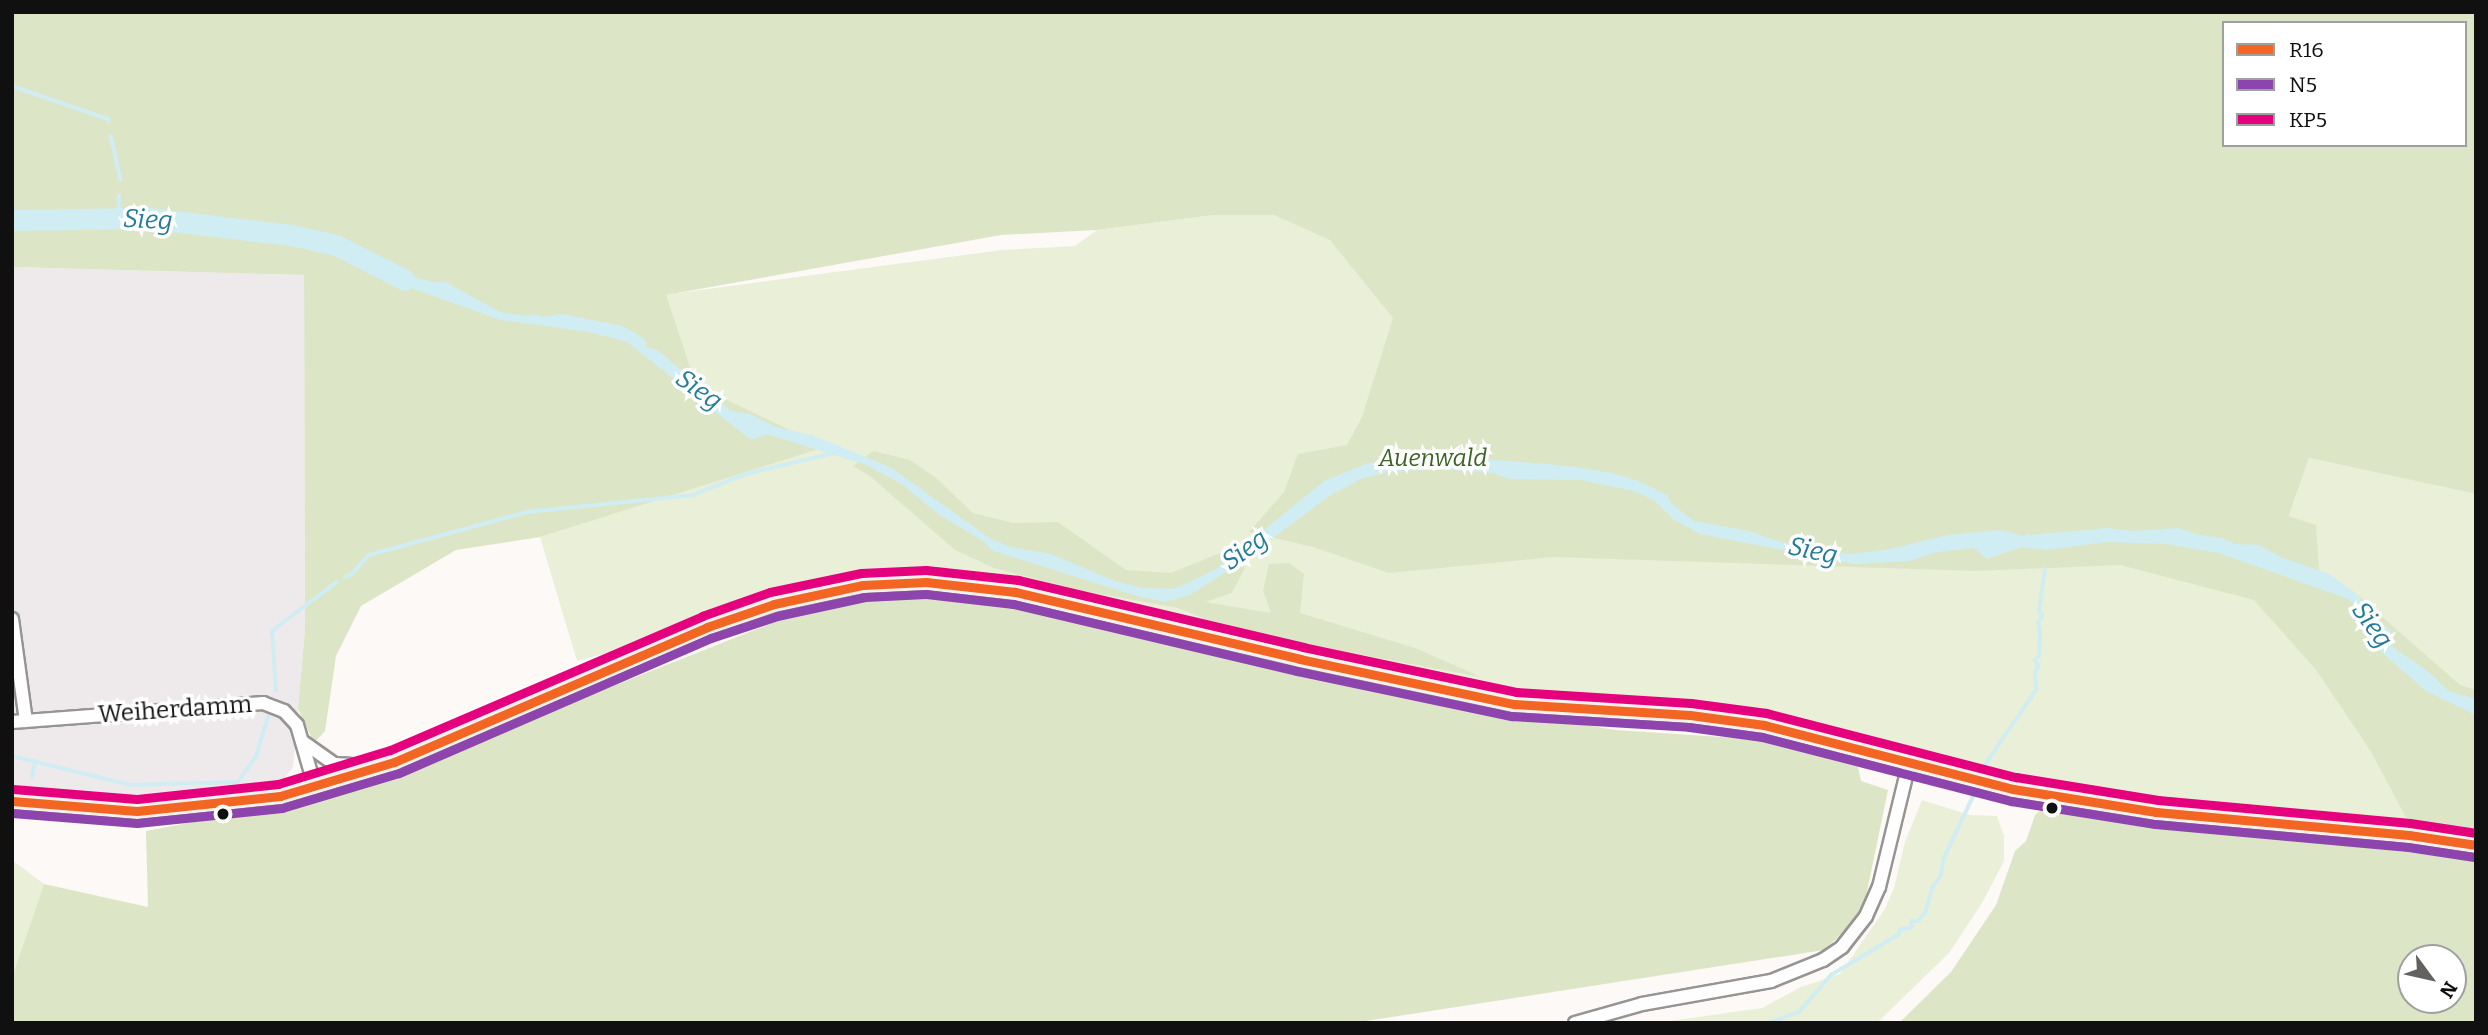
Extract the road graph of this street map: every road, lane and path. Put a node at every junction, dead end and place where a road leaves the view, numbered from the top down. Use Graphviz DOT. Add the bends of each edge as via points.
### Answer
graph roads {
  1 [pos="12,620"];
  2 [pos="26,721"];
  3 [pos="12,722"];
  4 [pos="303,742"];
  5 [pos="1909,764"];
  6 [pos="382,766"];
  7 [pos="315,787"];
  8 [pos="12,801"];
  9 [pos="2476,845"];
  10 [pos="1575,1023"];
  1 -- 2 [label="street"];
  2 -- 3 [label="street, Weiherdamm"];
  2 -- 4 [label="street, Weiherdamm" via="263,703 291,718"];
  4 -- 6 [label="street, Weiherdamm" via="334,764"];
  4 -- 7 [label="street, Weiherdamm"];
  5 -- 6 [label="main road" via="1764,725 1680,714 1514,704 1015,592 898,582 801,596 740,615"];
  5 -- 9 [label="main road" via="2013,789 2156,812"];
  5 -- 10 [label="street" via="1879,887 1866,916 1842,947 1823,960 1770,981 1642,1004"];
  6 -- 7 [label="main road"];
  7 -- 8 [label="main road" via="255,800 137,811"];
}
